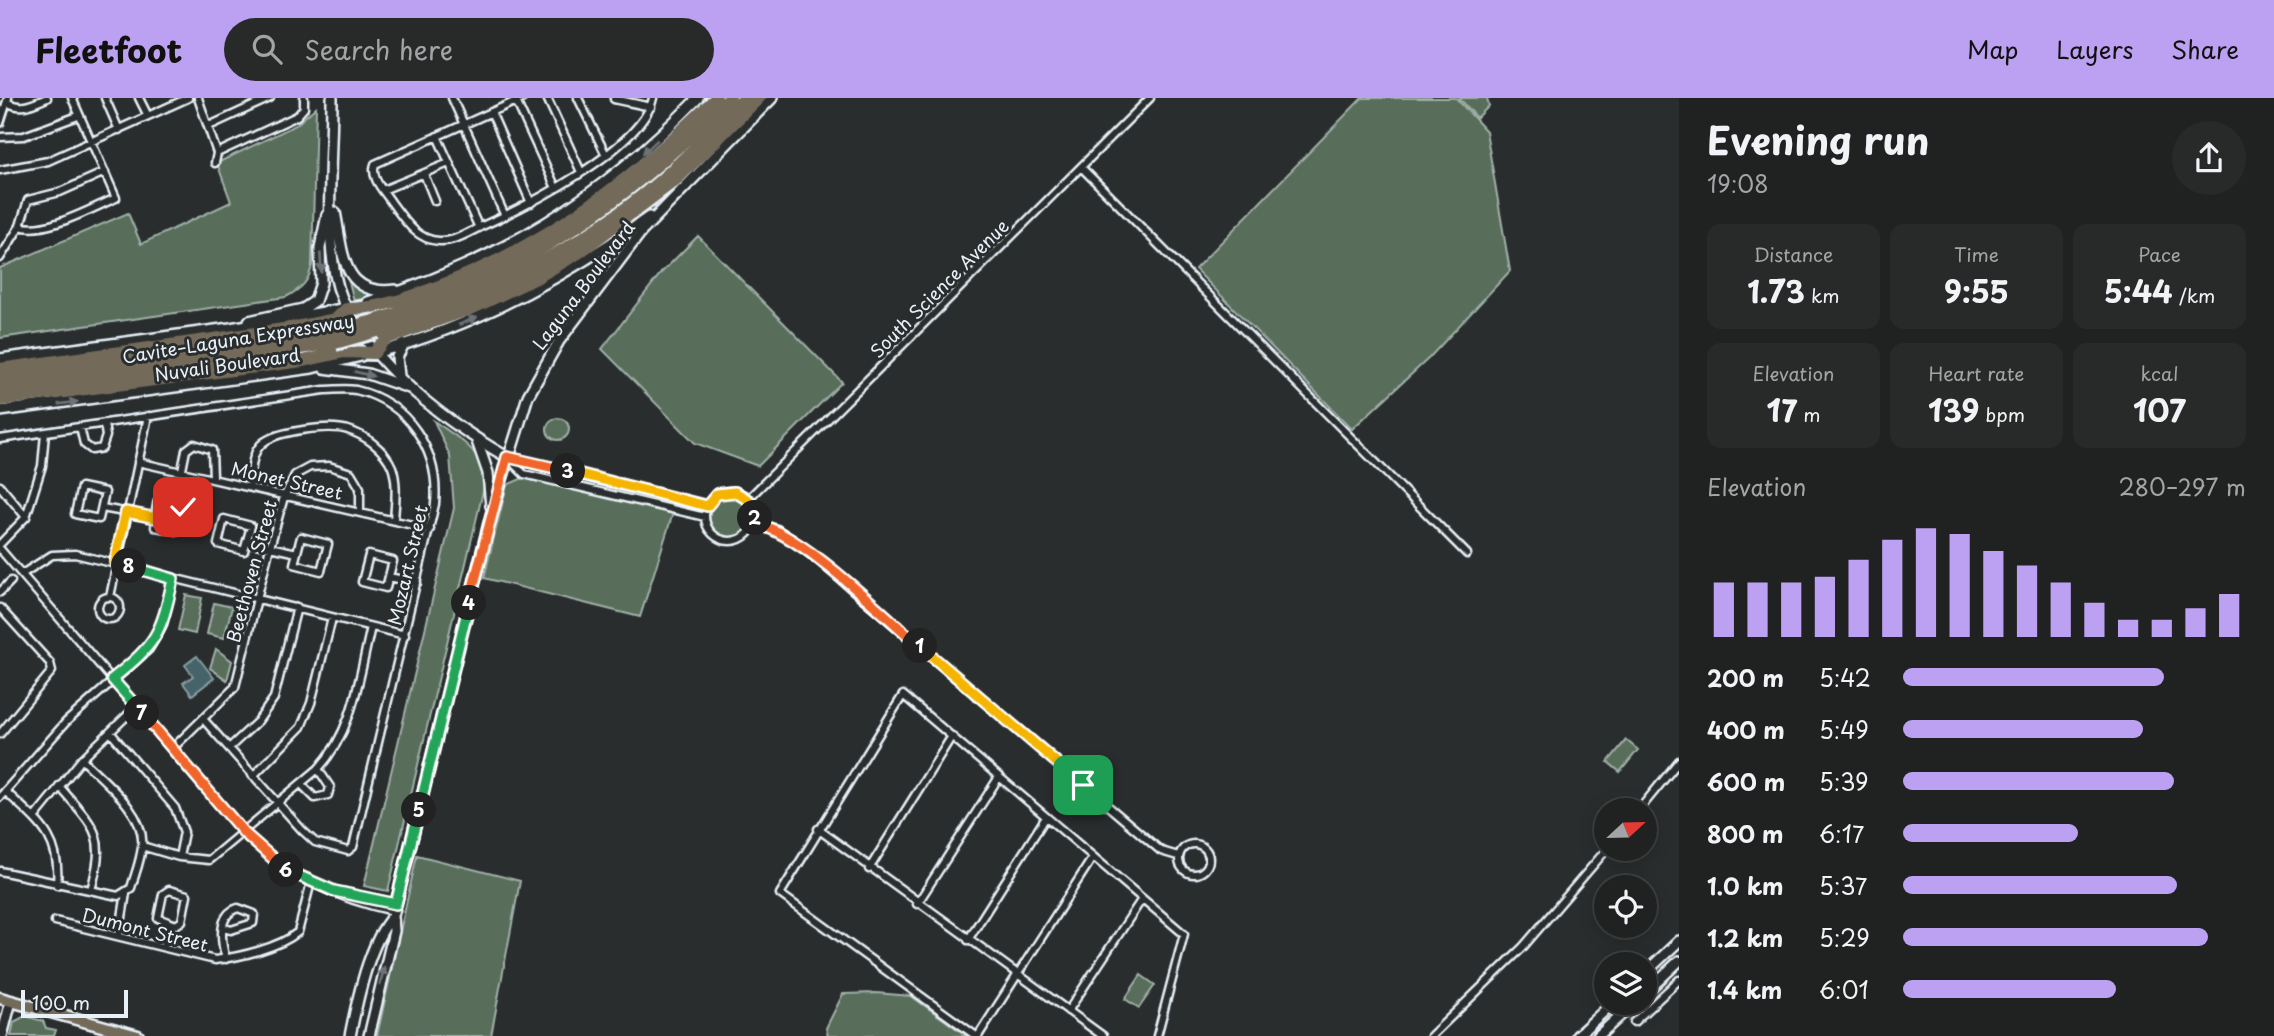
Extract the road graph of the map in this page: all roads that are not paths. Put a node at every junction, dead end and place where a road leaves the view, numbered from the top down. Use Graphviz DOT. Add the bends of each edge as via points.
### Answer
graph roads {
  1 [pos="47,98"];
  2 [pos="72,98"];
  3 [pos="105,98"];
  4 [pos="139,98"];
  5 [pos="168,98"];
  6 [pos="188,98"];
  7 [pos="198,98"];
  8 [pos="270,98"];
  9 [pos="304,98"];
  10 [pos="332,98"];
  11 [pos="452,98"];
  12 [pos="547,98"];
  13 [pos="578,98"];
  14 [pos="653,98"];
  15 [pos="698,98"];
  16 [pos="716,98"];
  17 [pos="730,98"];
  18 [pos="745,98"];
  19 [pos="759,98"];
  20 [pos="772,98"];
  21 [pos="1150,98"];
  22 [pos="520,99"];
  23 [pos="614,99"];
  24 [pos="8,100"];
  25 [pos="171,106"];
  26 [pos="651,107"];
  27 [pos="491,112"];
  28 [pos="78,116"];
  29 [pos="148,116"];
  30 [pos="0,123"];
  31 [pos="464,123"];
  32 [pos="209,127"];
  33 [pos="118,130"];
  34 [pos="437,136"];
  35 [pos="0,137"];
  36 [pos="92,142"];
  37 [pos="217,153"];
  38 [pos="606,155"];
  39 [pos="215,163"];
  40 [pos="449,163"];
  41 [pos="1081,167"];
  42 [pos="0,170"];
  43 [pos="105,172"];
  44 [pos="581,172"];
  45 [pos="424,174"];
  46 [pos="556,188"];
  47 [pos="383,190"];
  48 [pos="332,197"];
  49 [pos="435,201"];
  50 [pos="531,202"];
  51 [pos="666,205"];
  52 [pos="505,216"];
  53 [pos="20,226"];
  54 [pos="479,228"];
  55 [pos="0,258"];
  56 [pos="415,287"];
  57 [pos="346,309"];
  58 [pos="376,326"];
  59 [pos="230,328"];
  60 [pos="333,338"];
  61 [pos="404,344"];
  62 [pos="374,353"];
  63 [pos="0,359"];
  64 [pos="312,368"];
  65 [pos="0,369"];
  66 [pos="399,376"];
  67 [pos="0,380"];
  68 [pos="415,389"];
  69 [pos="0,391"];
  70 [pos="0,400"];
  71 [pos="0,411"];
  72 [pos="148,416"];
  73 [pos="104,424"];
  74 [pos="80,427"];
  75 [pos="45,433"];
  76 [pos="0,439"];
  77 [pos="477,440"];
  78 [pos="507,457"];
  79 [pos="138,462"];
  80 [pos="182,470"];
  81 [pos="214,477"];
  82 [pos="0,486"];
  83 [pos="250,487"];
  84 [pos="285,497"];
  85 [pos="748,499"];
  86 [pos="707,506"];
  87 [pos="102,508"];
  88 [pos="360,511"];
  89 [pos="126,512"];
  90 [pos="491,515"];
  91 [pos="26,517"];
  92 [pos="705,517"];
  93 [pos="156,518"];
  94 [pos="394,520"];
  95 [pos="754,523"];
  96 [pos="430,529"];
  97 [pos="247,542"];
  98 [pos="0,547"];
  99 [pos="270,547"];
  100 [pos="297,553"];
  101 [pos="1467,554"];
  102 [pos="115,562"];
  103 [pos="22,574"];
  104 [pos="389,577"];
  105 [pos="173,579"];
  106 [pos="11,581"];
  107 [pos="417,583"];
  108 [pos="0,592"];
  109 [pos="110,597"];
  110 [pos="259,597"];
  111 [pos="297,607"];
  112 [pos="0,608"];
  113 [pos="332,618"];
  114 [pos="371,627"];
  115 [pos="405,635"];
  116 [pos="112,679"];
  117 [pos="136,706"];
  118 [pos="203,719"];
  119 [pos="110,732"];
  120 [pos="0,734"];
  121 [pos="951,736"];
  122 [pos="173,748"];
  123 [pos="229,748"];
  124 [pos="82,759"];
  125 [pos="1679,761"];
  126 [pos="318,769"];
  127 [pos="253,776"];
  128 [pos="999,777"];
  129 [pos="301,784"];
  130 [pos="59,786"];
  131 [pos="5,791"];
  132 [pos="0,797"];
  133 [pos="1649,798"];
  134 [pos="276,803"];
  135 [pos="1046,817"];
  136 [pos="34,818"];
  137 [pos="818,829"];
  138 [pos="244,833"];
  139 [pos="142,846"];
  140 [pos="1178,856"];
  141 [pos="179,857"];
  142 [pos="1093,857"];
  143 [pos="1597,861"];
  144 [pos="869,869"];
  145 [pos="0,871"];
  146 [pos="311,882"];
  147 [pos="57,885"];
  148 [pos="91,890"];
  149 [pos="334,891"];
  150 [pos="126,893"];
  151 [pos="1142,899"];
  152 [pos="917,904"];
  153 [pos="394,910"];
  154 [pos="55,921"];
  155 [pos="169,924"];
  156 [pos="224,928"];
  157 [pos="119,936"];
  158 [pos="968,940"];
  159 [pos="1679,941"];
  160 [pos="164,945"];
  161 [pos="226,959"];
  162 [pos="1679,961"];
  163 [pos="1657,962"];
  164 [pos="1017,975"];
  165 [pos="1679,980"];
  166 [pos="1657,982"];
  167 [pos="5,1000"];
  168 [pos="1068,1011"];
  169 [pos="1600,1015"];
  170 [pos="1621,1015"];
  171 [pos="1634,1022"];
  172 [pos="2,1036"];
  173 [pos="138,1036"];
  174 [pos="350,1036"];
  175 [pos="369,1036"];
  176 [pos="977,1036"];
  177 [pos="1103,1036"];
  178 [pos="1157,1036"];
  179 [pos="1431,1036"];
  180 [pos="1577,1036"];
  181 [pos="1598,1036"];
  1 -- 24 [label="street" via="15,107"];
  2 -- 28 [label="street"];
  3 -- 33 [label="street"];
  4 -- 29 [label="street"];
  5 -- 25 [label="street"];
  6 -- 25 [label="street"];
  7 -- 32 [label="street"];
  8 -- 32 [label="street"];
  9 -- 37 [label="street" via="304,108 297,116"];
  10 -- 48 [label="main road"];
  11 -- 31 [label="street"];
  12 -- 44 [label="street"];
  13 -- 38 [label="street"];
  14 -- 26 [label="street"];
  15 -- 56 [label="main road, one-way" via="604,186 503,248"];
  16 -- 57 [label="highway" via="630,177 547,234 437,287 372,309"];
  17 -- 58 [label="highway, Cavite–Laguna Expressway" via="654,171 562,239 487,279"];
  18 -- 58 [label="highway, Cavite–Laguna Expressway" via="660,180 567,248 491,290"];
  19 -- 62 [label="highway" via="669,186 580,252 498,297 385,339"];
  20 -- 51 [label="main road, Laguna Boulevard"];
  21 -- 41 [label="street, South Science Avenue"];
  22 -- 27 [label="street"];
  22 -- 46 [label="street"];
  23 -- 26 [label="street"];
  24 -- 30 [label="street"];
  25 -- 29 [label="street"];
  26 -- 38 [label="street" via="637,128"];
  27 -- 31 [label="street"];
  27 -- 50 [label="street"];
  28 -- 35 [label="street" via="24,136"];
  28 -- 36 [label="street"];
  29 -- 33 [label="street"];
  31 -- 34 [label="street"];
  31 -- 52 [label="street"];
  32 -- 37 [label="street"];
  33 -- 36 [label="street"];
  34 -- 40 [label="street"];
  34 -- 47 [label="street" via="375,164 374,175"];
  36 -- 42 [label="street" via="48,161"];
  36 -- 43 [label="street"];
  37 -- 39 [label="street"];
  38 -- 44 [label="street"];
  40 -- 45 [label="street"];
  40 -- 54 [label="street"];
  41 -- 85 [label="street, South Science Avenue"];
  41 -- 101 [label="street"];
  43 -- 53 [label="street" via="28,200"];
  43 -- 53 [label="street" via="116,198 47,226"];
  44 -- 46 [label="street"];
  45 -- 47 [label="street"];
  45 -- 49 [label="street"];
  46 -- 50 [label="street"];
  47 -- 54 [label="street" via="410,228 431,240 452,240"];
  48 -- 56 [label="main road" via="345,261 356,282 377,291"];
  48 -- 57 [label="main road" via="332,258"];
  48 -- 59 [label="main road, one-way" via="320,248 321,283 315,300 303,309"];
  50 -- 52 [label="street"];
  61 -- 51 [label="main road, Laguna Boulevard, one-way" via="470,320 545,284"];
  51 -- 78 [label="main road, Laguna Boulevard" via="618,258 548,357"];
  52 -- 54 [label="street"];
  53 -- 55 [label="street"];
  56 -- 57 [label="main road"];
  57 -- 59 [label="main road, Nuvali Boulevard"];
  57 -- 62 [label="main road"];
  57 -- 65 [label="highway" via="336,319 291,328"];
  58 -- 60 [label="highway, Cavite–Laguna Expressway, bridge"];
  59 -- 63 [label="main road, Nuvali Boulevard"];
  60 -- 67 [label="highway, Cavite–Laguna Expressway"];
  60 -- 69 [label="highway, Cavite–Laguna Expressway"];
  61 -- 62 [label="main road, Laguna Boulevard"];
  61 -- 66 [label="main road" via="397,357"];
  62 -- 64 [label="main road, Nuvali Boulevard"];
  62 -- 66 [label="main road"];
  62 -- 70 [label="highway" via="344,352"];
  64 -- 68 [label="main road, one-way" via="355,372"];
  71 -- 64 [label="main road, Nuvali Boulevard, one-way"];
  66 -- 68 [label="main road"];
  68 -- 77 [label="main road"];
  72 -- 73 [label="street, Mozart Street"];
  72 -- 79 [label="street"];
  72 -- 96 [label="street, Mozart Street" via="324,390 354,389 379,397 402,412 429,452 436,491"];
  73 -- 74 [label="street, Mozart Street"];
  73 -- 74 [label="street" via="102,448 92,450 84,444"];
  74 -- 75 [label="street, Mozart Street"];
  75 -- 76 [label="street, Mozart Street"];
  75 -- 91 [label="street" via="42,466"];
  77 -- 78 [label="main road"];
  77 -- 90 [label="main road" via="488,473"];
  78 -- 86 [label="street"];
  78 -- 90 [label="main road, Laguna Boulevard"];
  78 -- 92 [label="street" via="524,474"];
  79 -- 80 [label="street, Monet Street"];
  79 -- 89 [label="street"];
  80 -- 81 [label="street, Monet Street"];
  80 -- 81 [label="street" via="186,450 203,444 212,450"];
  81 -- 83 [label="street, Monet Street"];
  82 -- 91 [label="street"];
  83 -- 84 [label="street, Monet Street"];
  83 -- 94 [label="street" via="253,456 263,442 285,433 347,429 374,444 391,466"];
  84 -- 88 [label="street, Monet Street"];
  84 -- 88 [label="street, Beethoven Street" via="295,475 310,467 330,466 351,473 360,488"];
  84 -- 99 [label="street, Beethoven Street"];
  85 -- 86 [label="street" via="726,491"];
  85 -- 95 [label="street"];
  86 -- 92 [label="street"];
  87 -- 87 [label="street" via="105,492 80,487 75,514 99,519"];
  87 -- 89 [label="street"];
  88 -- 94 [label="street, Monet Street"];
  89 -- 93 [label="street"];
  89 -- 102 [label="street"];
  90 -- 153 [label="main road, Laguna Boulevard"];
  91 -- 98 [label="street"];
  92 -- 95 [label="street" via="712,533 727,541 744,537"];
  93 -- 93 [label="street" via="155,527 178,531 183,507 159,502"];
  94 -- 96 [label="street, Monet Street"];
  95 -- 140 [label="street" via="777,529 801,546 1161,851"];
  96 -- 107 [label="street, Mozart Street"];
  97 -- 97 [label="street" via="251,526 225,519 218,544 244,551"];
  97 -- 99 [label="street"];
  98 -- 103 [label="street"];
  99 -- 100 [label="street"];
  99 -- 110 [label="street, Beethoven Street"];
  100 -- 100 [label="street" via="294,564 321,571 328,544 300,537"];
  102 -- 103 [label="street" via="62,553"];
  102 -- 105 [label="street"];
  102 -- 109 [label="street"];
  103 -- 116 [label="street"];
  104 -- 104 [label="street" via="393,561 369,555 362,582 386,588"];
  104 -- 107 [label="street"];
  105 -- 110 [label="street"];
  105 -- 116 [label="street" via="163,624 149,649"];
  106 -- 108 [label="street"];
  107 -- 115 [label="street, Mozart Street"];
  110 -- 111 [label="street"];
  110 -- 118 [label="street, Beethoven Street" via="235,687"];
  111 -- 113 [label="street"];
  111 -- 123 [label="street" via="274,698"];
  112 -- 120 [label="street" via="50,663 52,671"];
  113 -- 114 [label="street"];
  113 -- 127 [label="street" via="301,727"];
  114 -- 115 [label="street"];
  114 -- 126 [label="street" via="352,712 334,752"];
  115 -- 134 [label="street, Mozart Street" via="354,847 348,852 315,842"];
  116 -- 117 [label="street"];
  116 -- 131 [label="street" via="66,722"];
  117 -- 119 [label="street"];
  117 -- 122 [label="street"];
  118 -- 122 [label="street, Beethoven Street"];
  118 -- 123 [label="street, Mozart Street"];
  119 -- 124 [label="street"];
  119 -- 141 [label="street" via="175,808 184,832"];
  121 -- 128 [label="street"];
  121 -- 137 [label="street" via="903,695"];
  121 -- 144 [label="street"];
  122 -- 138 [label="street"];
  123 -- 127 [label="street, Mozart Street"];
  124 -- 130 [label="street"];
  124 -- 139 [label="street" via="132,812"];
  125 -- 133 [label="street"];
  126 -- 129 [label="street"];
  126 -- 129 [label="street" via="330,787 328,795 315,798"];
  127 -- 134 [label="street, Mozart Street"];
  128 -- 135 [label="street"];
  128 -- 152 [label="street"];
  129 -- 134 [label="street"];
  130 -- 136 [label="street"];
  130 -- 148 [label="street" via="97,836 100,859"];
  131 -- 132 [label="street"];
  131 -- 136 [label="street"];
  134 -- 138 [label="street"];
  135 -- 142 [label="street"];
  135 -- 158 [label="street"];
  136 -- 147 [label="street" via="56,847"];
  137 -- 144 [label="street"];
  137 -- 176 [label="street" via="781,897"];
  138 -- 141 [label="street" via="209,860"];
  138 -- 146 [label="street" via="273,861"];
  139 -- 141 [label="street"];
  139 -- 150 [label="street"];
  140 -- 140 [label="street" via="1180,868 1191,875 1204,872 1210,862 1208,850 1197,843 1184,846"];
  142 -- 151 [label="street"];
  142 -- 164 [label="street"];
  143 -- 179 [label="street" via="1523,947"];
  144 -- 152 [label="street"];
  145 -- 147 [label="street"];
  146 -- 149 [label="street"];
  146 -- 161 [label="street, Dumont Street" via="298,932"];
  147 -- 148 [label="street"];
  148 -- 150 [label="street" via="118,896"];
  149 -- 153 [label="street"];
  149 -- 153 [label="street" via="380,897"];
  150 -- 157 [label="street"];
  151 -- 168 [label="street"];
  151 -- 178 [label="street" via="1184,934"];
  152 -- 158 [label="street"];
  153 -- 174 [label="main road, Laguna Boulevard" via="375,948"];
  175 -- 153 [label="main road, Laguna Boulevard, one-way" via="394,932"];
  154 -- 157 [label="street, Dumont Street"];
  155 -- 155 [label="street" via="182,921 184,893 169,890 163,894 158,918"];
  155 -- 160 [label="street"];
  156 -- 156 [label="street" via="249,926 254,914 232,909"];
  156 -- 161 [label="street" via="220,937"];
  157 -- 160 [label="street, Dumont Street"];
  158 -- 164 [label="street"];
  159 -- 163 [label="main road"];
  160 -- 161 [label="street, Dumont Street"];
  162 -- 166 [label="main road"];
  164 -- 168 [label="street"];
  164 -- 176 [label="street"];
  165 -- 171 [label="street"];
  167 -- 172 [label="main road"];
  167 -- 173 [label="main road"];
  168 -- 177 [label="street"];
  169 -- 180 [label="main road"];
  170 -- 181 [label="main road"];
}
